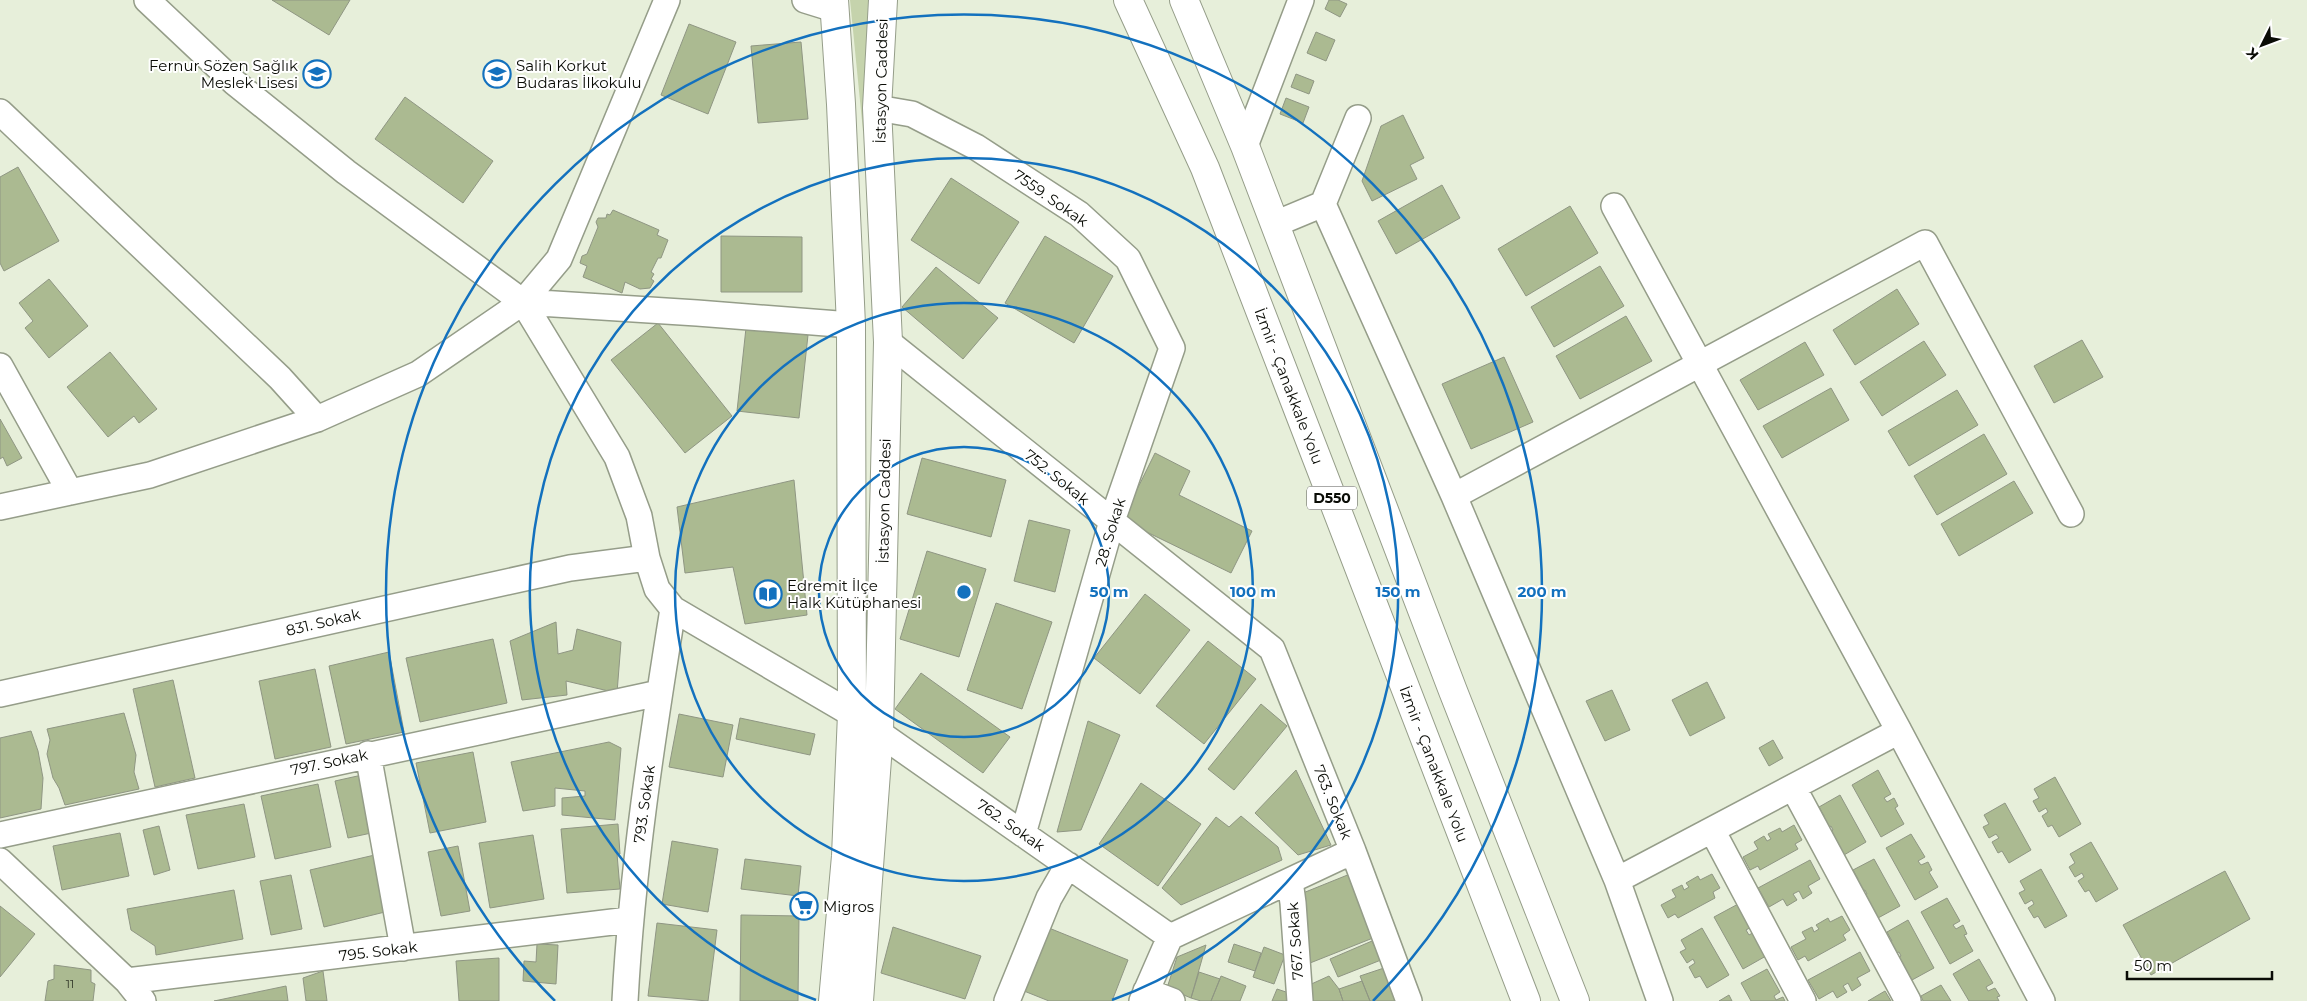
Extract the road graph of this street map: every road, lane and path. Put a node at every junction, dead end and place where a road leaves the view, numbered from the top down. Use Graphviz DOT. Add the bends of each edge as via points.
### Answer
graph roads {
  1 [pos="147,0"];
  2 [pos="667,0"];
  3 [pos="805,0"];
  4 [pos="883,0"];
  5 [pos="1128,0"];
  6 [pos="1184,0"];
  7 [pos="1301,0"];
  8 [pos="834,4"];
  9 [pos="877,108"];
  10 [pos="0,112"];
  11 [pos="1358,118"];
  12 [pos="1245,146"];
  13 [pos="1323,204"];
  14 [pos="1614,206"];
  15 [pos="1275,224"];
  16 [pos="523,302"];
  17 [pos="851,325"];
  18 [pos="888,342"];
  19 [pos="1172,348"];
  20 [pos="1700,364"];
  21 [pos="0,366"];
  22 [pos="317,419"];
  23 [pos="70,492"];
  24 [pos="1454,496"];
  25 [pos="0,507"];
  26 [pos="2071,514"];
  27 [pos="1112,521"];
  28 [pos="647,558"];
  29 [pos="672,609"];
  30 [pos="1272,649"];
  31 [pos="659,693"];
  32 [pos="0,694"];
  33 [pos="852,714"];
  34 [pos="1898,731"];
  35 [pos="879,732"];
  36 [pos="368,754"];
  37 [pos="1793,787"];
  38 [pos="1712,830"];
  39 [pos="0,834"];
  40 [pos="1023,834"];
  41 [pos="1353,851"];
  42 [pos="0,861"];
  43 [pos="1068,865"];
  44 [pos="1617,880"];
  45 [pos="1290,882"];
  46 [pos="629,920"];
  47 [pos="1170,937"];
  48 [pos="403,948"];
  49 [pos="127,981"];
  50 [pos="1144,996"];
  51 [pos="143,1001"];
  52 [pos="625,1001"];
  53 [pos="833,1001"];
  54 [pos="859,1001"];
  55 [pos="1007,1001"];
  56 [pos="1172,1001"];
  57 [pos="1300,1001"];
  58 [pos="1409,1001"];
  59 [pos="1526,1001"];
  60 [pos="1575,1001"];
  61 [pos="1660,1001"];
  62 [pos="1803,1001"];
  63 [pos="1908,1001"];
  64 [pos="2042,1001"];
  1 -- 16 [label="street" via="234,82 346,172"];
  2 -- 16 [label="street" via="559,259"];
  3 -- 8 [label="street"];
  4 -- 9 [label="main road, İstasyon Caddesi"];
  5 -- 59 [label="main road, İzmir - Çanakkale Yolu / D550" via="1205,168"];
  6 -- 12 [label="main road"];
  7 -- 12 [label="street"];
  8 -- 17 [label="main road, İstasyon Caddesi"];
  9 -- 18 [label="main road, İstasyon Caddesi"];
  9 -- 19 [label="street, 7559. Sokak" via="912,114 960,139 1079,214 1128,259"];
  10 -- 22 [label="street" via="280,378"];
  11 -- 13 [label="street"];
  12 -- 15 [label="main road"];
  13 -- 15 [label="street"];
  13 -- 24 [label="street"];
  14 -- 20 [label="street"];
  15 -- 60 [label="main road"];
  16 -- 17 [label="street"];
  16 -- 22 [label="street" via="418,374"];
  16 -- 28 [label="street" via="617,457 639,516"];
  17 -- 33 [label="main road, İstasyon Caddesi"];
  18 -- 27 [label="street, 752. Sokak"];
  18 -- 35 [label="main road, İstasyon Caddesi"];
  19 -- 27 [label="street, 28. Sokak"];
  20 -- 24 [label="street"];
  20 -- 26 [label="street" via="1925,243"];
  20 -- 34 [label="street"];
  21 -- 23 [label="street"];
  22 -- 23 [label="street" via="150,475"];
  23 -- 25 [label="street"];
  24 -- 44 [label="street"];
  27 -- 30 [label="street, 752. Sokak"];
  27 -- 40 [label="street, 28. Sokak"];
  28 -- 29 [label="street" via="657,589"];
  28 -- 32 [label="street, 831. Sokak" via="570,568"];
  29 -- 31 [label="street, 793. Sokak"];
  29 -- 33 [label="street, 762. Sokak"];
  30 -- 41 [label="street, 763. Sokak"];
  31 -- 36 [label="street, 797. Sokak"];
  31 -- 46 [label="street, 793. Sokak"];
  33 -- 35 [label="street, 762. Sokak"];
  33 -- 53 [label="main road, İstasyon Caddesi" via="846,856"];
  34 -- 37 [label="street"];
  34 -- 64 [label="street"];
  35 -- 40 [label="street, 762. Sokak"];
  35 -- 54 [label="main road, İstasyon Caddesi"];
  36 -- 39 [label="street, 797. Sokak"];
  36 -- 48 [label="street"];
  37 -- 38 [label="street"];
  37 -- 63 [label="street"];
  38 -- 44 [label="street"];
  38 -- 62 [label="street"];
  40 -- 43 [label="street, 762. Sokak"];
  41 -- 45 [label="street, 763. Sokak"];
  41 -- 58 [label="street"];
  42 -- 49 [label="street"];
  43 -- 47 [label="street, 762. Sokak"];
  43 -- 55 [label="street" via="1049,898"];
  44 -- 61 [label="street"];
  45 -- 47 [label="street, 763. Sokak"];
  45 -- 57 [label="street, 767. Sokak"];
  46 -- 48 [label="street, 795. Sokak"];
  46 -- 52 [label="street, 793. Sokak"];
  47 -- 50 [label="street"];
  48 -- 49 [label="street, 795. Sokak"];
  49 -- 51 [label="street"];
  50 -- 56 [label="street"];
}
